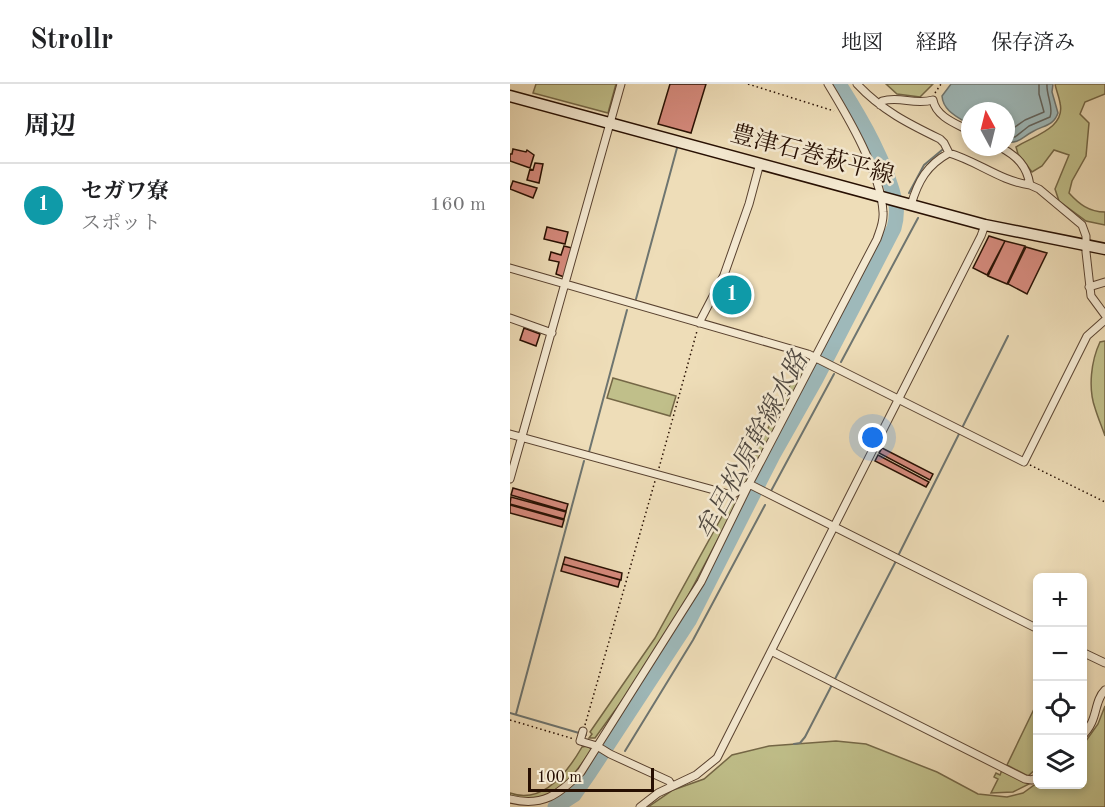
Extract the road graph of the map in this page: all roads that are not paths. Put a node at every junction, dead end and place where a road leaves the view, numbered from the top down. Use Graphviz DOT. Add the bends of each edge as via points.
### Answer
graph roads {
  1 [pos="621,84"];
  2 [pos="828,84"];
  3 [pos="857,84"];
  4 [pos="510,96"];
  5 [pos="880,105"];
  6 [pos="611,123"];
  7 [pos="961,126"];
  8 [pos="949,153"];
  9 [pos="1014,156"];
  10 [pos="760,163"];
  11 [pos="1030,185"];
  12 [pos="883,197"];
  13 [pos="909,204"];
  14 [pos="985,225"];
  15 [pos="1086,246"];
  16 [pos="1105,249"];
  17 [pos="510,268"];
  18 [pos="1105,282"];
  19 [pos="566,284"];
  20 [pos="1089,287"];
  21 [pos="510,318"];
  22 [pos="1105,318"];
  23 [pos="699,322"];
  24 [pos="552,333"];
  25 [pos="816,358"];
  26 [pos="899,399"];
  27 [pos="510,434"];
  28 [pos="522,437"];
  29 [pos="510,479"];
  30 [pos="751,485"];
  31 [pos="835,526"];
  32 [pos="1034,627"];
  33 [pos="771,651"];
  34 [pos="1087,654"];
  35 [pos="1105,663"];
  36 [pos="1105,690"];
  37 [pos="1084,735"];
  38 [pos="582,736"];
  39 [pos="598,747"];
  40 [pos="1033,780"];
  41 [pos="672,786"];
  42 [pos="510,799"];
  43 [pos="524,805"];
  44 [pos="640,807"];
  1 -- 6 [label="street"];
  2 -- 12 [label="street"];
  3 -- 5 [label="street"];
  4 -- 6 [label="main road, 豊津石巻萩平線"];
  5 -- 7 [label="street" via="892,98 914,103 933,100 938,111"];
  5 -- 8 [label="street" via="940,140"];
  6 -- 10 [label="main road, 豊津石巻萩平線"];
  6 -- 19 [label="street"];
  8 -- 11 [label="street" via="1002,178"];
  8 -- 13 [label="street" via="928,167"];
  9 -- 11 [label="street" via="1024,165"];
  10 -- 12 [label="main road, 豊津石巻萩平線"];
  10 -- 23 [label="street" via="724,275"];
  11 -- 15 [label="street" via="1076,219 1084,230"];
  12 -- 13 [label="main road, 豊津石巻萩平線"];
  12 -- 25 [label="street" via="883,224 877,239"];
  13 -- 14 [label="main road, 豊津石巻萩平線"];
  14 -- 15 [label="main road, 豊津石巻萩平線"];
  14 -- 26 [label="street"];
  15 -- 16 [label="main road, 豊津石巻萩平線"];
  15 -- 20 [label="street"];
  17 -- 19 [label="street"];
  18 -- 20 [label="street"];
  19 -- 23 [label="street"];
  19 -- 24 [label="street"];
  20 -- 22 [label="street"];
  21 -- 24 [label="street"];
  22 -- 26 [label="street" via="1087,336 1024,462"];
  23 -- 25 [label="street"];
  24 -- 28 [label="street"];
  25 -- 26 [label="street"];
  25 -- 30 [label="street"];
  26 -- 31 [label="street"];
  27 -- 28 [label="street"];
  28 -- 29 [label="street"];
  28 -- 30 [label="street" via="732,495"];
  30 -- 31 [label="street"];
  30 -- 39 [label="street" via="680,618"];
  31 -- 32 [label="street"];
  31 -- 33 [label="street"];
  33 -- 40 [label="street" via="1025,779"];
  33 -- 41 [label="street" via="717,758 696,775"];
  34 -- 35 [label="street"];
  36 -- 37 [label="street" via="1099,697 1093,723"];
  38 -- 39 [label="street"];
  39 -- 41 [label="street"];
  39 -- 43 [label="street" via="566,788 539,803"];
  41 -- 44 [label="street"];
  42 -- 43 [label="street"];
}
